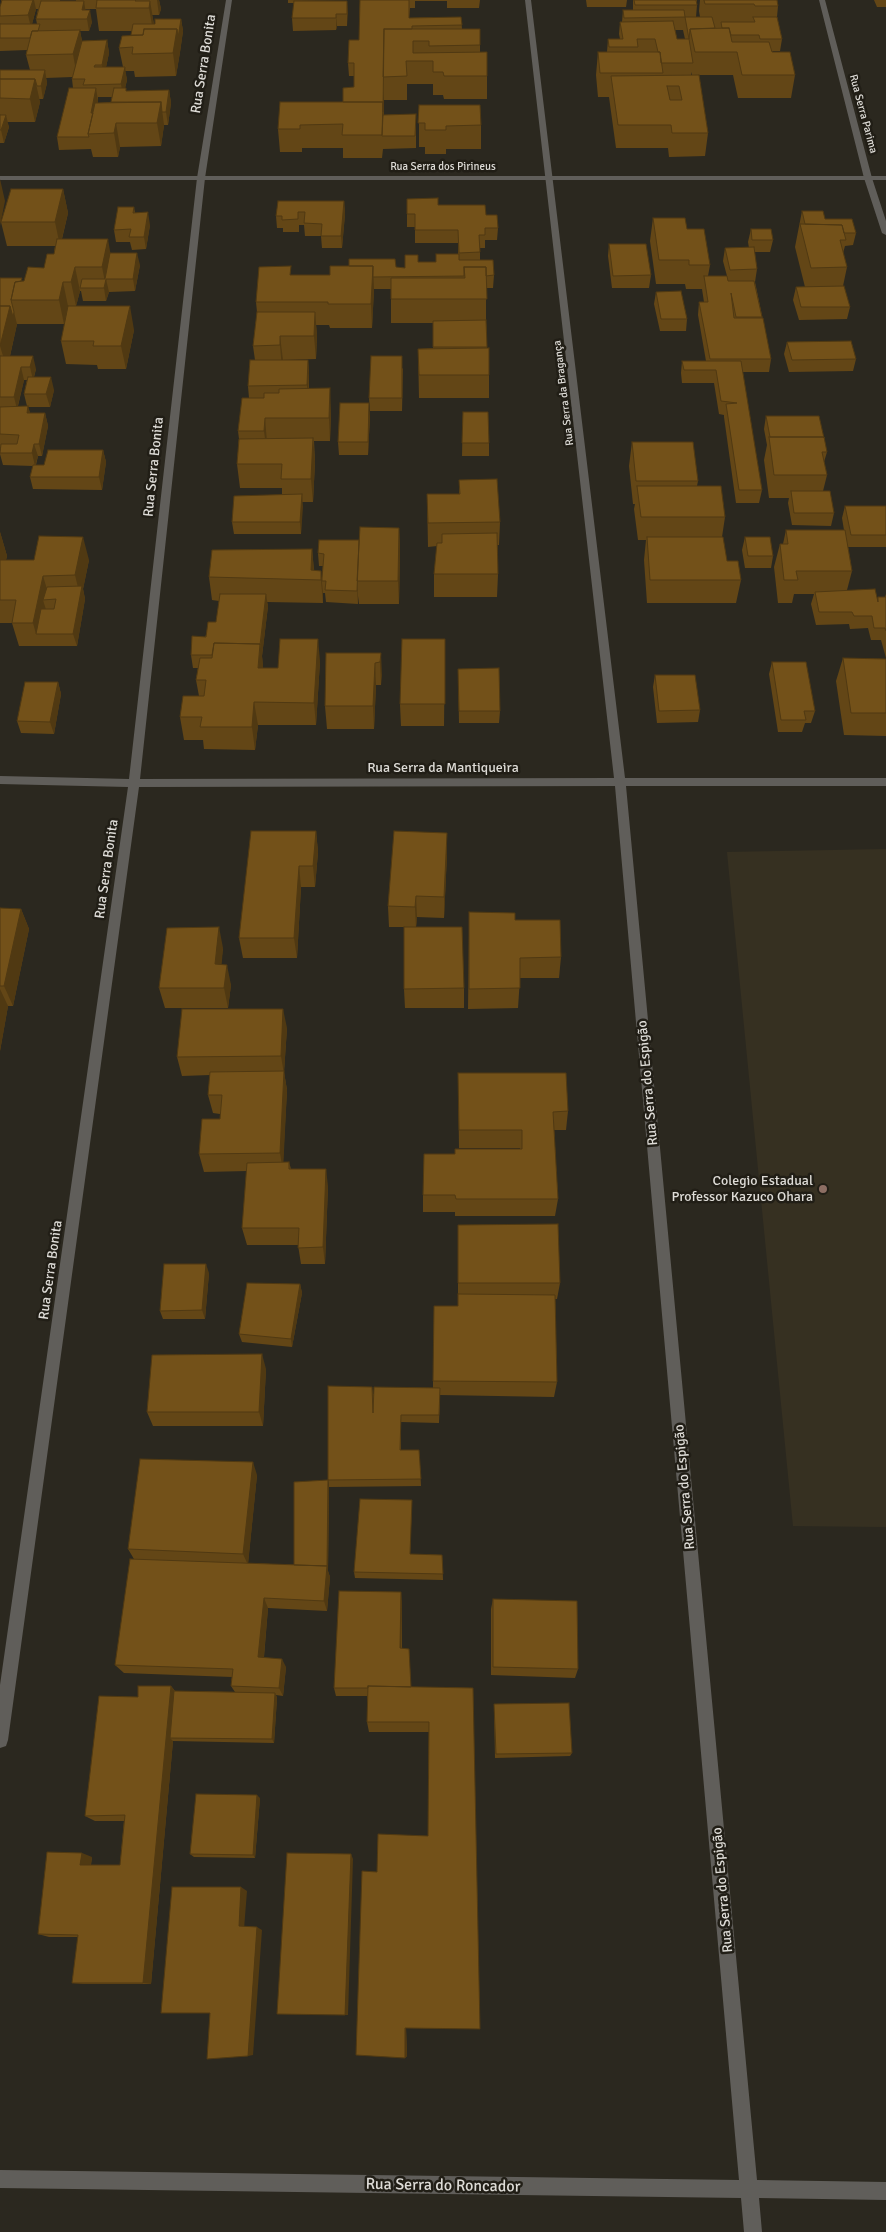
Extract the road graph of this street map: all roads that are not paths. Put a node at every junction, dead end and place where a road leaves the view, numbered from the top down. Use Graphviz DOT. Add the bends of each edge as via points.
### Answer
graph roads {
  1 [pos="229,0"];
  2 [pos="528,0"];
  3 [pos="822,0"];
  4 [pos="0,178"];
  5 [pos="201,178"];
  6 [pos="550,178"];
  7 [pos="868,178"];
  8 [pos="886,178"];
  9 [pos="886,233"];
  10 [pos="0,780"];
  11 [pos="886,782"];
  12 [pos="134,783"];
  13 [pos="620,783"];
  14 [pos="0,1740"];
  15 [pos="0,2179"];
  16 [pos="751,2190"];
  17 [pos="886,2191"];
  18 [pos="753,2232"];
  1 -- 5 [label="street, Rua Serra Bonita"];
  2 -- 6 [label="street, Rua Serra da Bragança"];
  3 -- 7 [label="street, Rua Serra Parima"];
  4 -- 5 [label="street, Rua Serra dos Pirineus"];
  5 -- 6 [label="street, Rua Serra dos Pirineus"];
  5 -- 12 [label="street, Rua Serra Bonita"];
  6 -- 7 [label="street, Rua Serra dos Pirineus"];
  6 -- 13 [label="street, Rua Serra da Bragança"];
  7 -- 8 [label="street, Rua Serra dos Pirineus"];
  7 -- 9 [label="street, Rua Serra Parima"];
  10 -- 12 [label="street, Rua Serra da Mantiqueira"];
  11 -- 13 [label="street, Rua Serra da Mantiqueira"];
  12 -- 13 [label="street, Rua Serra da Mantiqueira"];
  12 -- 14 [label="street, Rua Serra Bonita"];
  13 -- 16 [label="street, Rua Serra do Espigão"];
  15 -- 16 [label="street, Rua Serra do Roncador"];
  16 -- 17 [label="street, Rua Serra do Roncador"];
  16 -- 18 [label="street, Rua Serra do Espigão"];
}
